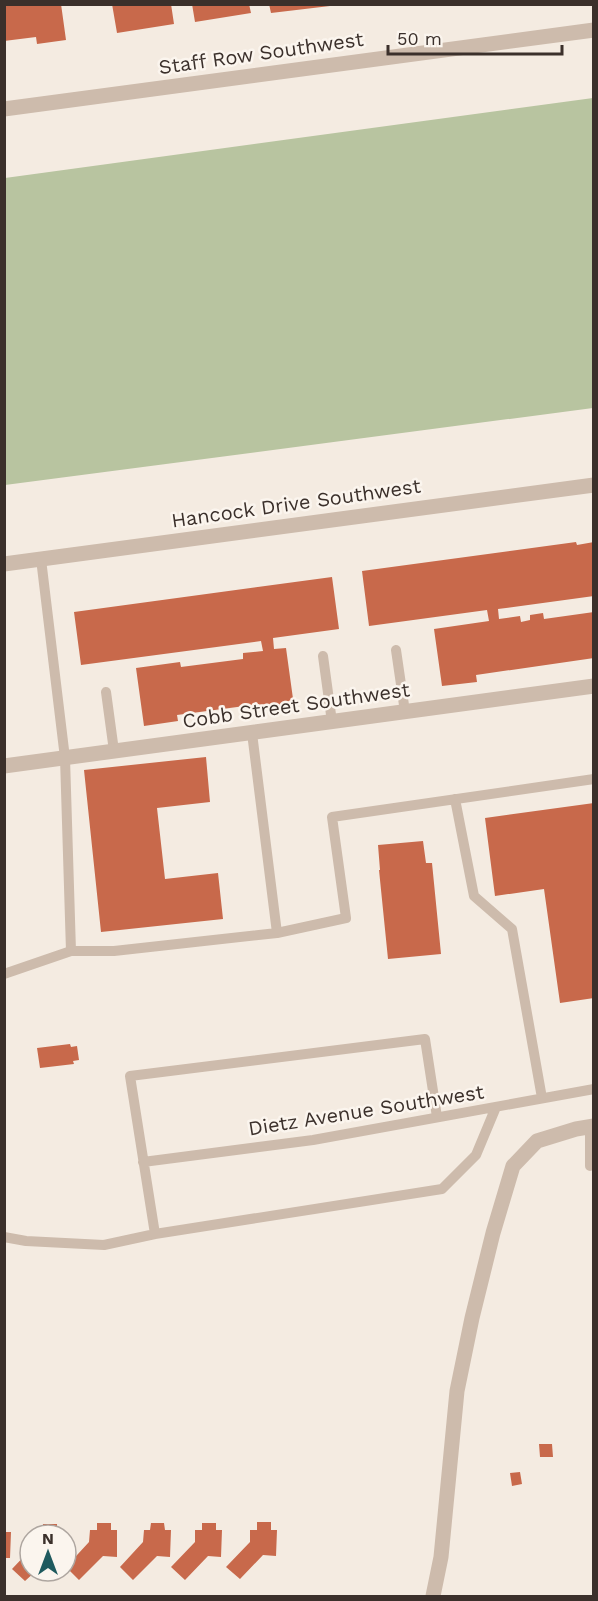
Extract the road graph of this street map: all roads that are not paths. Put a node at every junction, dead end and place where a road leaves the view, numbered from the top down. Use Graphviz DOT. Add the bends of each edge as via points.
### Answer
graph roads {
  1 [pos="594,30"];
  2 [pos="4,109"];
  3 [pos="594,485"];
  4 [pos="41,559"];
  5 [pos="4,564"];
  6 [pos="396,650"];
  7 [pos="323,656"];
  8 [pos="594,686"];
  9 [pos="106,692"];
  10 [pos="405,712"];
  11 [pos="332,722"];
  12 [pos="252,733"];
  13 [pos="114,751"];
  14 [pos="65,758"];
  15 [pos="5,762"];
  16 [pos="594,779"];
  17 [pos="456,799"];
  18 [pos="277,933"];
  19 [pos="71,951"];
  20 [pos="4,974"];
  21 [pos="594,1089"];
  22 [pos="542,1098"];
  23 [pos="496,1107"];
  24 [pos="437,1117"];
  25 [pos="592,1126"];
  26 [pos="143,1162"];
  27 [pos="590,1166"];
  28 [pos="155,1234"];
  29 [pos="4,1237"];
  30 [pos="433,1596"];
  1 -- 2 [label="street, Staff Row Southwest"];
  3 -- 4 [label="street, Hancock Drive Southwest"];
  4 -- 5 [label="street, Hancock Drive Southwest"];
  4 -- 14 [label="lane"];
  6 -- 10 [label="lane"];
  7 -- 11 [label="lane"];
  8 -- 10 [label="street, Cobb Street Southwest"];
  9 -- 13 [label="lane"];
  10 -- 11 [label="street, Cobb Street Southwest"];
  11 -- 12 [label="street, Cobb Street Southwest"];
  12 -- 13 [label="street, Cobb Street Southwest"];
  12 -- 18 [label="lane"];
  13 -- 14 [label="street, Cobb Street Southwest"];
  14 -- 15 [label="street, Cobb Street Southwest"];
  14 -- 19 [label="lane"];
  16 -- 17 [label="lane"];
  17 -- 18 [label="lane" via="332,817 346,918"];
  17 -- 22 [label="lane" via="474,896 512,929"];
  18 -- 19 [label="lane" via="114,951"];
  19 -- 20 [label="lane"];
  21 -- 22 [label="lane, Dietz Avenue Southwest"];
  22 -- 23 [label="lane, Dietz Avenue Southwest"];
  23 -- 24 [label="lane, Dietz Avenue Southwest"];
  23 -- 28 [label="lane" via="476,1155 442,1189"];
  24 -- 26 [label="lane, Dietz Avenue Southwest" via="313,1140"];
  24 -- 26 [label="lane" via="425,1039 130,1076"];
  25 -- 27 [label="lane"];
  25 -- 30 [label="street" via="537,1141 513,1166 493,1233 457,1392 441,1557"];
  26 -- 28 [label="lane"];
  28 -- 29 [label="lane" via="104,1245"];
}
